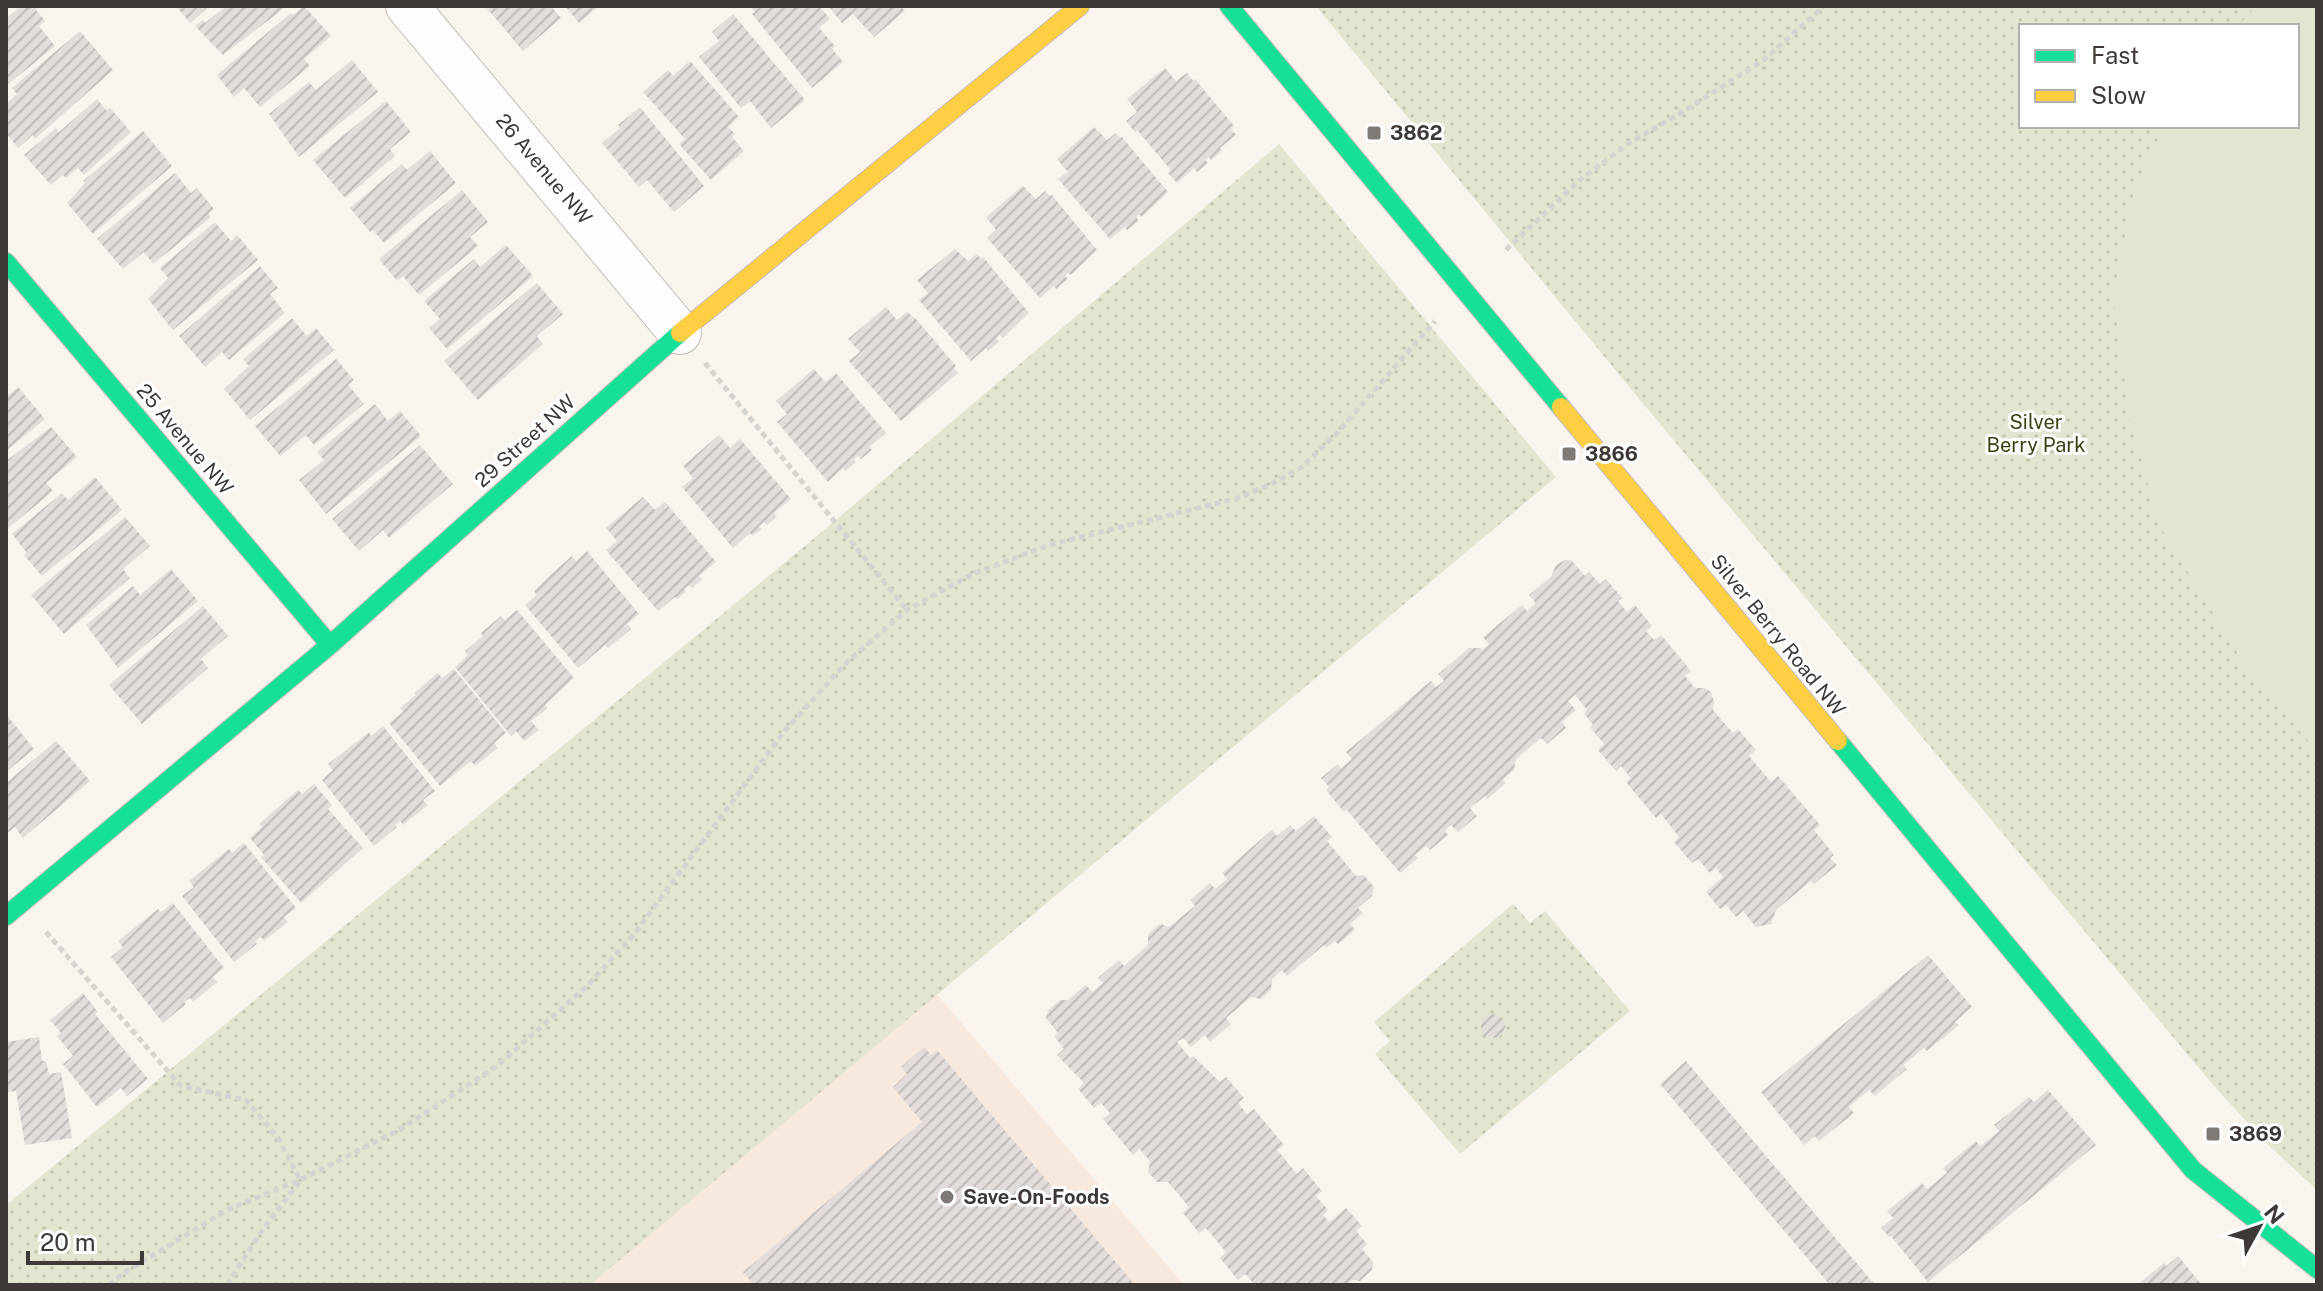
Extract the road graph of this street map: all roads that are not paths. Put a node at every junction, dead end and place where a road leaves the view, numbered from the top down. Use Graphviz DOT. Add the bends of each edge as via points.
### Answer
graph roads {
  1 [pos="407,6"];
  2 [pos="1080,6"];
  3 [pos="1229,6"];
  4 [pos="6,262"];
  5 [pos="680,333"];
  6 [pos="330,645"];
  7 [pos="14,910"];
  8 [pos="2317,1269"];
  1 -- 5 [label="street, 26 Avenue NW"];
  2 -- 5 [label="street, 29 Street NW"];
  3 -- 8 [label="street, Silver Berry Road NW" via="2193,1170"];
  4 -- 6 [label="street, 25 Avenue NW"];
  5 -- 6 [label="street, 29 Street NW"];
  6 -- 7 [label="street, 29 Street NW"];
}
